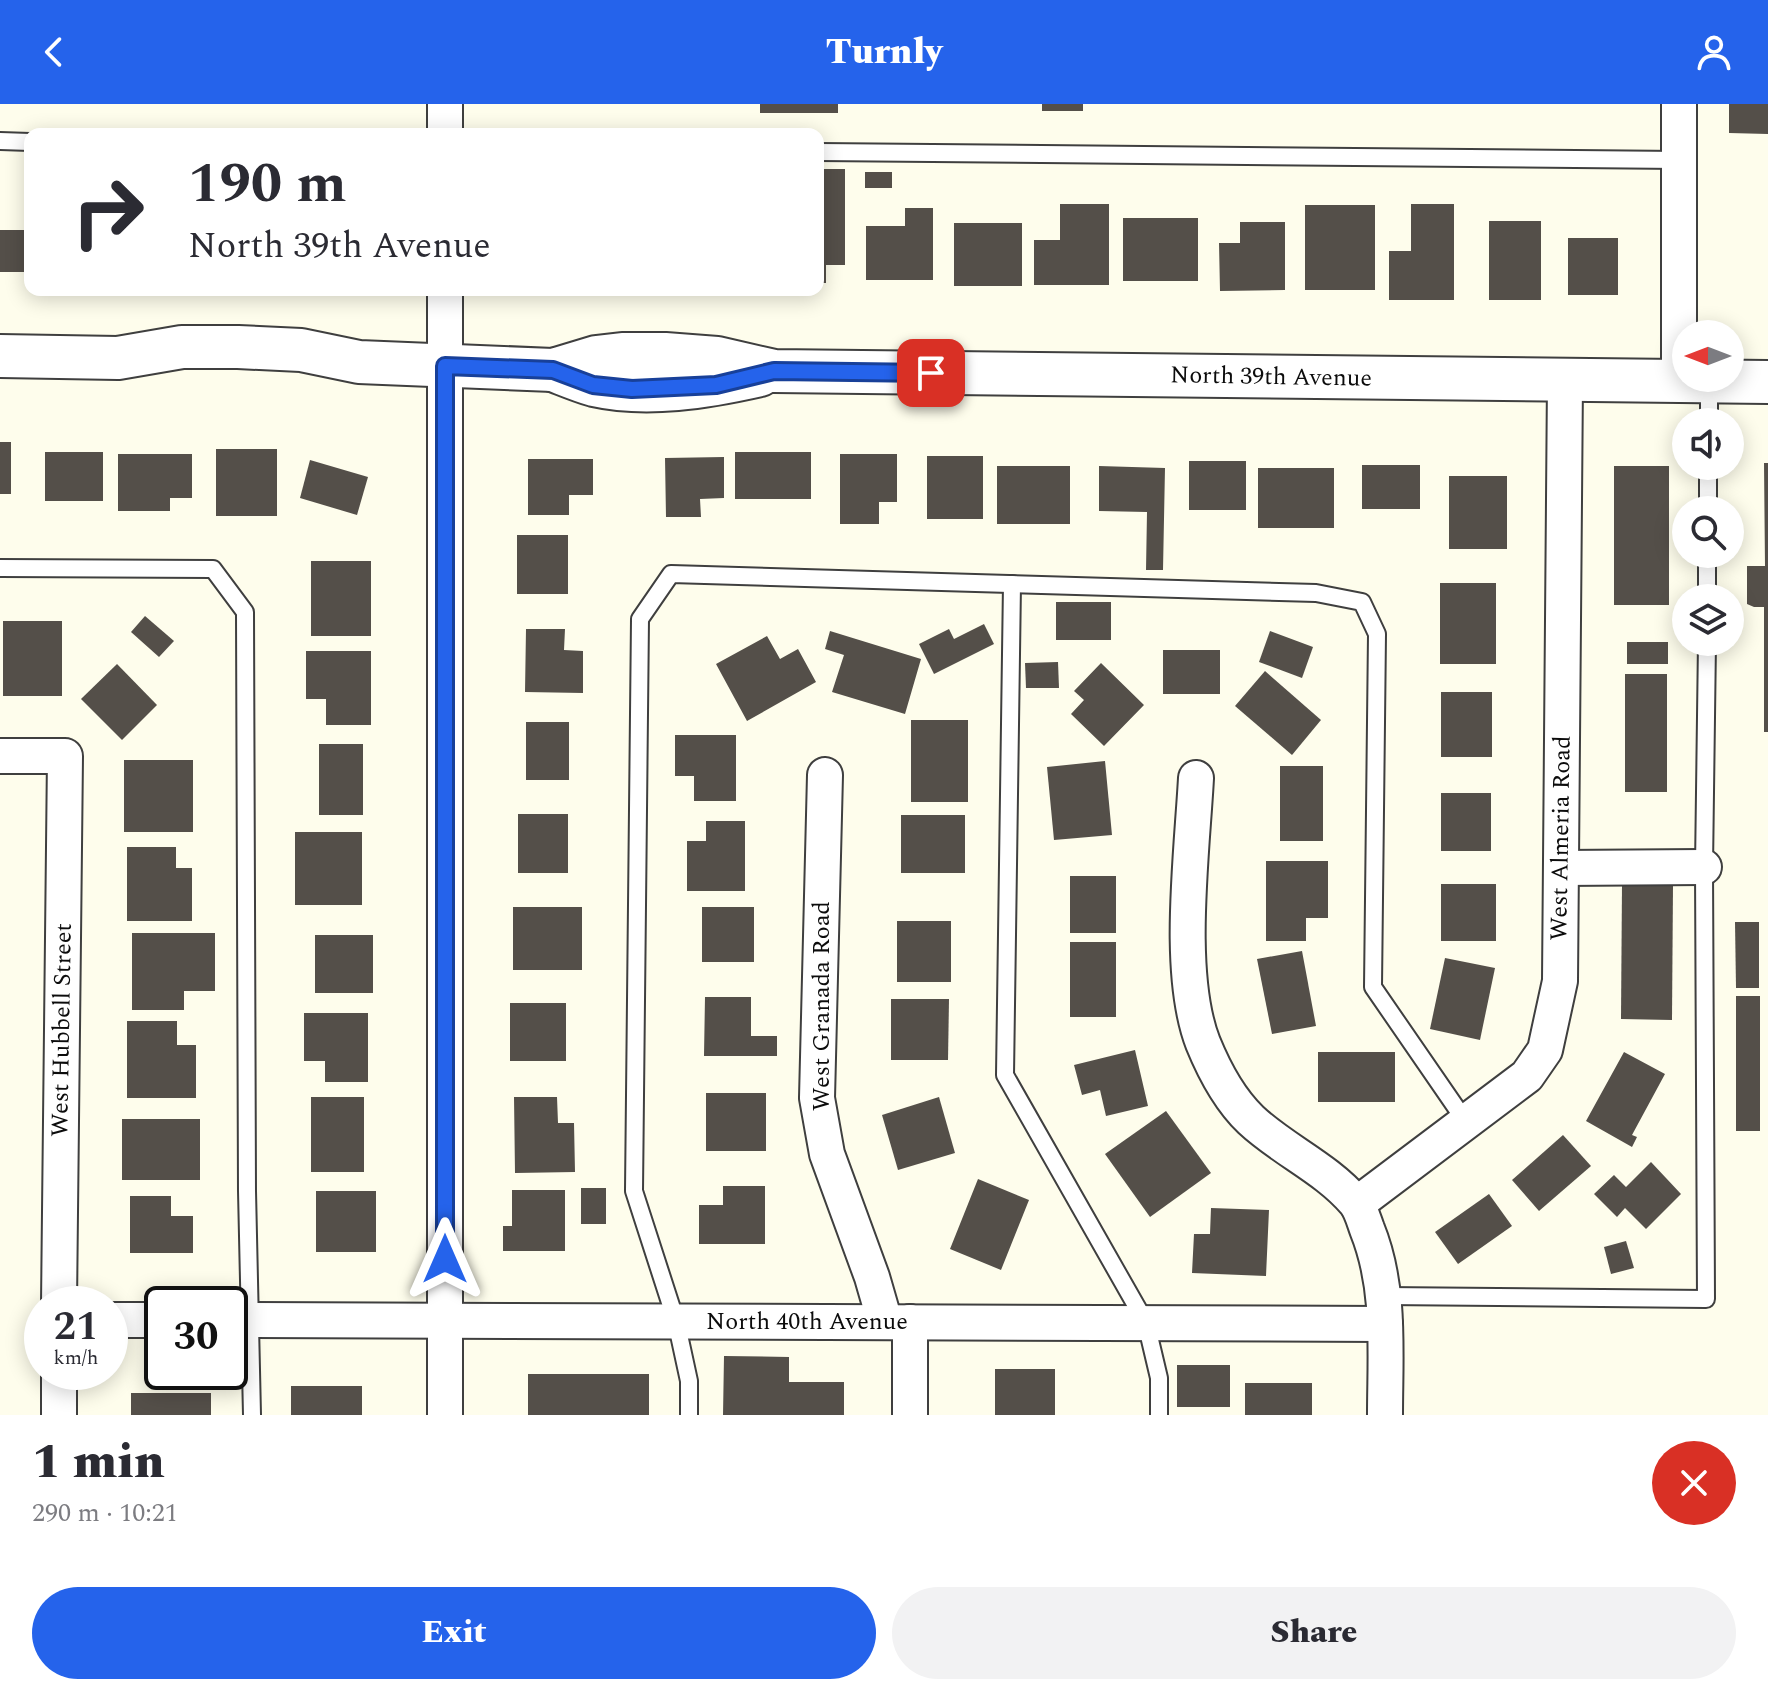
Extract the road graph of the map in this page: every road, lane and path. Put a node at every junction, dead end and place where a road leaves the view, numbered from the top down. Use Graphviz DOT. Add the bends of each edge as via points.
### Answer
graph roads {
  1 [pos="445,104"];
  2 [pos="1679,104"];
  3 [pos="445,128"];
  4 [pos="0,141"];
  5 [pos="24,142"];
  6 [pos="824,152"];
  7 [pos="1679,160"];
  8 [pos="445,296"];
  9 [pos="0,356"];
  10 [pos="445,366"];
  11 [pos="1565,380"];
  12 [pos="1768,382"];
  13 [pos="1699,395"];
  14 [pos="0,568"];
  15 [pos="1012,584"];
  16 [pos="1707,656"];
  17 [pos="0,756"];
  18 [pos="825,775"];
  19 [pos="1196,778"];
  20 [pos="1704,867"];
  21 [pos="1561,868"];
  22 [pos="1466,1122"];
  23 [pos="1357,1204"];
  24 [pos="59,1286"];
  25 [pos="243,1286"];
  26 [pos="1384,1310"];
  27 [pos="248,1320"];
  28 [pos="445,1320"];
  29 [pos="676,1321"];
  30 [pos="897,1322"];
  31 [pos="1146,1323"];
  32 [pos="248,1380"];
  33 [pos="59,1390"];
  34 [pos="59,1415"];
  35 [pos="252,1415"];
  36 [pos="445,1415"];
  37 [pos="689,1415"];
  38 [pos="910,1415"];
  39 [pos="1159,1415"];
  40 [pos="1385,1415"];
  1 -- 3 [label="street"];
  2 -- 7 [label="street"];
  4 -- 5 [label="lane"];
  6 -- 7 [label="lane"];
  7 -- 13 [label="street"];
  8 -- 10 [label="street"];
  9 -- 10 [label="street, North 39th Avenue" via="118,358 182,347 238,347"];
  10 -- 11 [label="street, North 39th Avenue" via="553,370 593,385 632,389 716,385 774,371"];
  10 -- 28 [label="street"];
  11 -- 13 [label="street, North 39th Avenue"];
  11 -- 21 [label="street, West Almeria Road"];
  12 -- 13 [label="street, North 39th Avenue"];
  14 -- 25 [label="lane" via="213,569 245,612 247,1191"];
  15 -- 22 [label="lane" via="1316,593 1362,602 1377,634 1373,987"];
  15 -- 29 [label="lane" via="671,574 640,619 634,1191"];
  15 -- 31 [label="lane" via="1005,1075"];
  16 -- 20 [label="lane"];
  17 -- 24 [label="street, West Hubbell Street" via="65,756"];
  18 -- 30 [label="street, West Granada Road" via="817,1098 827,1154 872,1277"];
  19 -- 23 [label="street" via="1189,929 1191,999 1203,1042 1230,1096 1251,1120"];
  20 -- 21 [label="street"];
  20 -- 26 [label="lane" via="1706,1299"];
  21 -- 22 [label="street, West Almeria Road" via="1560,981 1545,1050 1527,1076"];
  22 -- 23 [label="street, West Almeria Road"];
  23 -- 26 [label="street" via="1376,1252"];
  26 -- 31 [label="street, North 40th Avenue"];
  26 -- 40 [label="street"];
  27 -- 28 [label="street, North 40th Avenue"];
  28 -- 29 [label="street, North 40th Avenue"];
  28 -- 36 [label="street"];
  29 -- 30 [label="street, North 40th Avenue"];
  29 -- 37 [label="lane" via="689,1381"];
  30 -- 31 [label="street, North 40th Avenue"];
  30 -- 38 [label="street, West Granada Road"];
  31 -- 39 [label="lane" via="1159,1378"];
  32 -- 35 [label="lane"];
  33 -- 34 [label="street"];
}
